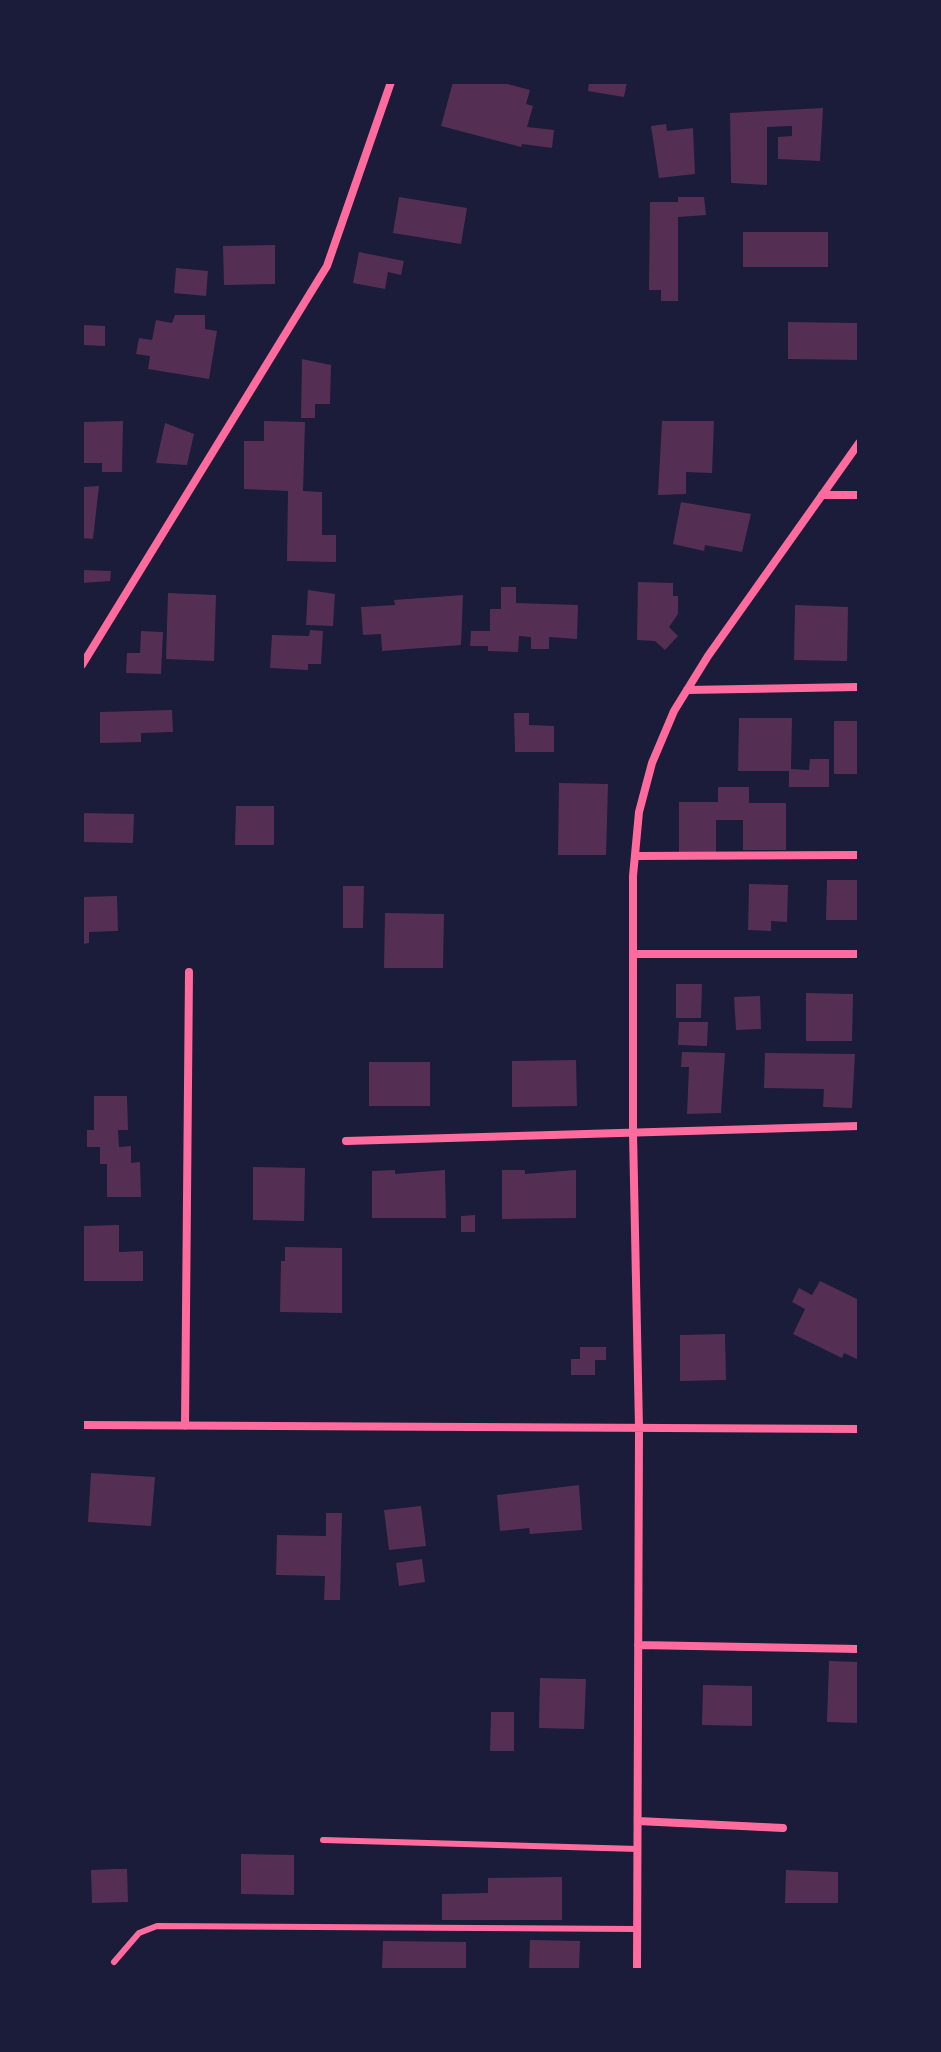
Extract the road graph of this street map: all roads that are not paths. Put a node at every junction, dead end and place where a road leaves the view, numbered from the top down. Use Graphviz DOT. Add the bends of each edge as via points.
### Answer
graph roads {
  1 [pos="391,82"];
  2 [pos="859,443"];
  3 [pos="822,495"];
  4 [pos="859,495"];
  5 [pos="82,665"];
  6 [pos="859,687"];
  7 [pos="687,690"];
  8 [pos="859,855"];
  9 [pos="635,856"];
  10 [pos="634,954"];
  11 [pos="859,954"];
  12 [pos="189,972"];
  13 [pos="859,1126"];
  14 [pos="633,1133"];
  15 [pos="346,1141"];
  16 [pos="82,1425"];
  17 [pos="185,1426"];
  18 [pos="639,1428"];
  19 [pos="859,1429"];
  20 [pos="638,1645"];
  21 [pos="859,1649"];
  22 [pos="638,1821"];
  23 [pos="783,1828"];
  24 [pos="323,1840"];
  25 [pos="638,1849"];
  26 [pos="637,1929"];
  27 [pos="114,1962"];
  28 [pos="637,1970"];
  1 -- 5 [label="street" via="327,266"];
  2 -- 3 [label="street"];
  3 -- 4 [label="street"];
  3 -- 7 [label="street"];
  6 -- 7 [label="street"];
  7 -- 9 [label="street" via="652,763"];
  8 -- 9 [label="street"];
  9 -- 10 [label="street"];
  10 -- 11 [label="street"];
  10 -- 14 [label="street"];
  12 -- 17 [label="street"];
  13 -- 14 [label="street"];
  14 -- 15 [label="street"];
  14 -- 18 [label="street"];
  16 -- 17 [label="street"];
  17 -- 18 [label="street"];
  18 -- 19 [label="street"];
  18 -- 20 [label="street"];
  20 -- 21 [label="street"];
  20 -- 22 [label="street"];
  22 -- 23 [label="street"];
  22 -- 25 [label="street"];
  24 -- 25 [label="lane"];
  25 -- 26 [label="street"];
  26 -- 27 [label="lane" via="157,1926 139,1933"];
  26 -- 28 [label="street"];
}
